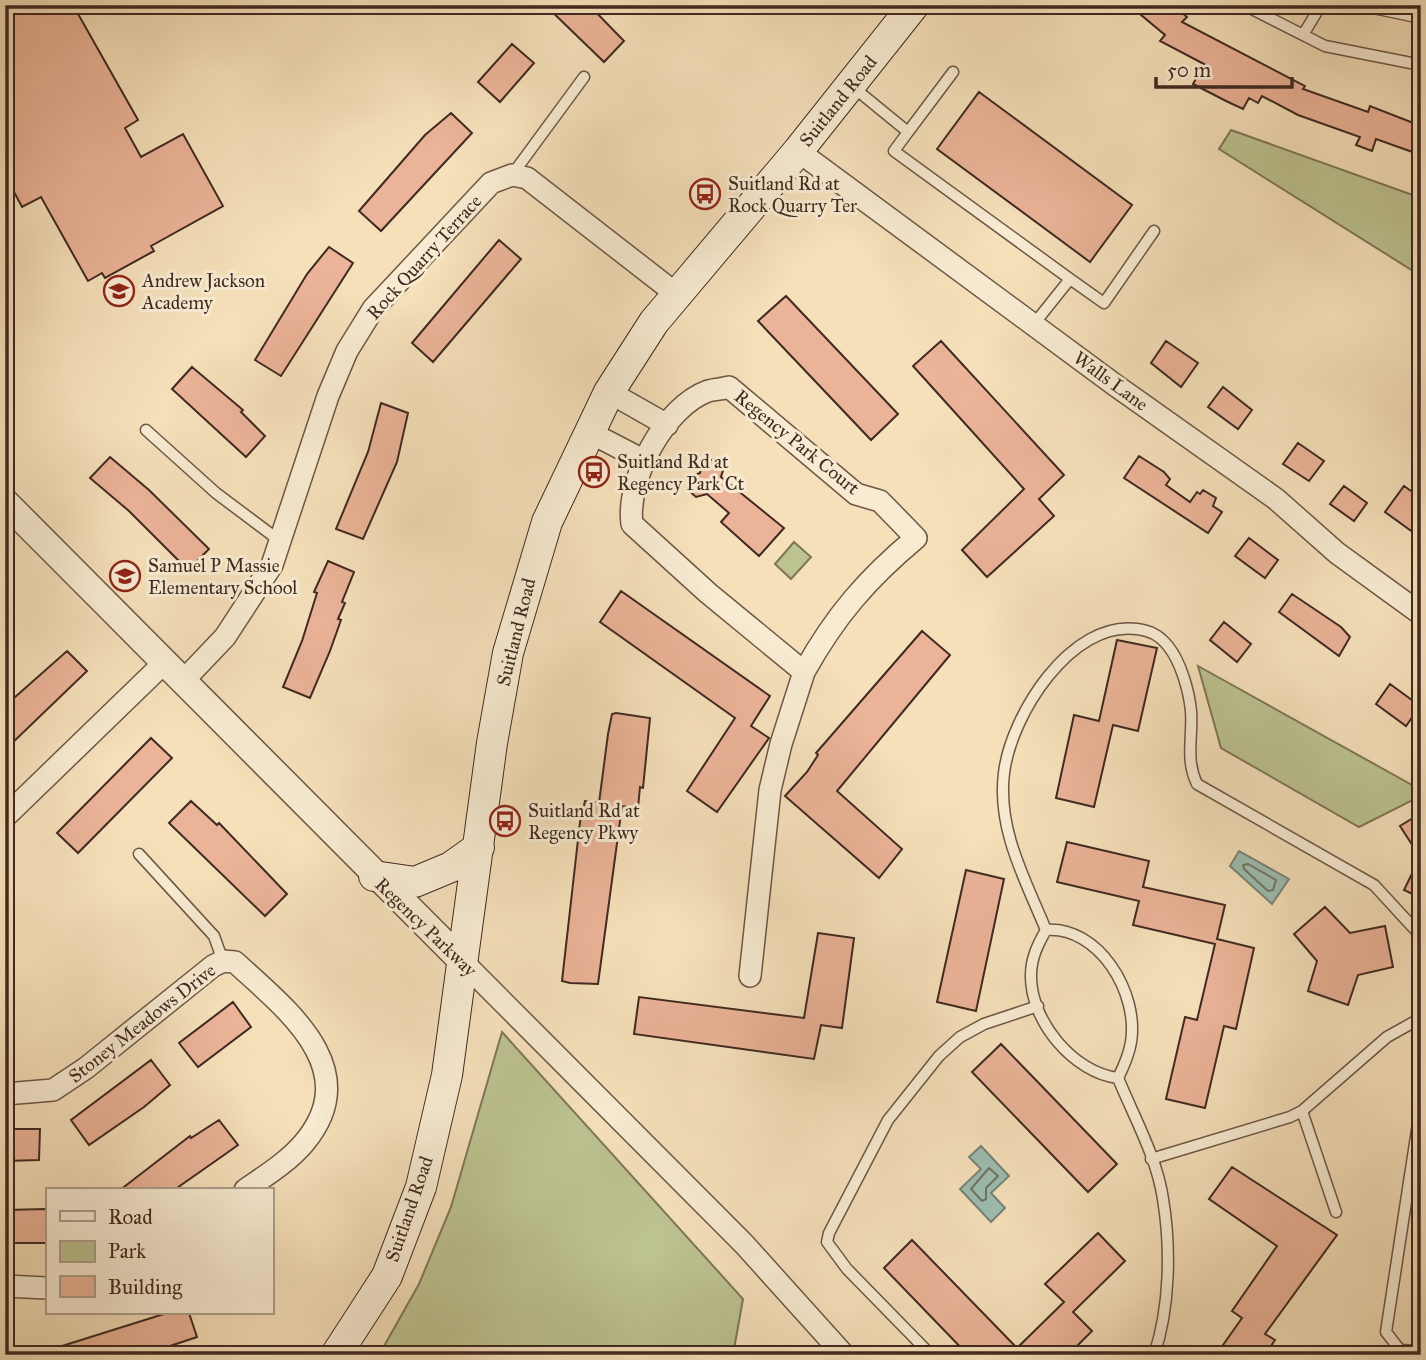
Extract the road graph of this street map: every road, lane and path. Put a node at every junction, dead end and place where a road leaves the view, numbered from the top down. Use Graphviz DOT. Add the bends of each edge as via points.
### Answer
graph roads {
  1 [pos="1244,5"];
  2 [pos="1321,5"];
  3 [pos="1359,5"];
  4 [pos="913,6"];
  5 [pos="1421,18"];
  6 [pos="1303,36"];
  7 [pos="1421,65"];
  8 [pos="953,72"];
  9 [pos="584,77"];
  10 [pos="851,85"];
  11 [pos="908,132"];
  12 [pos="798,151"];
  13 [pos="512,175"];
  14 [pos="1154,231"];
  15 [pos="1070,279"];
  16 [pos="675,293"];
  17 [pos="1034,324"];
  18 [pos="609,392"];
  19 [pos="667,425"];
  20 [pos="146,430"];
  21 [pos="589,432"];
  22 [pos="645,461"];
  23 [pos="5,502"];
  24 [pos="279,541"];
  25 [pos="1421,614"];
  26 [pos="175,671"];
  27 [pos="804,672"];
  28 [pos="5,817"];
  29 [pos="479,848"];
  30 [pos="139,854"];
  31 [pos="374,876"];
  32 [pos="1046,930"];
  33 [pos="1421,936"];
  34 [pos="223,961"];
  35 [pos="463,962"];
  36 [pos="750,976"];
  37 [pos="1038,1006"];
  38 [pos="1421,1018"];
  39 [pos="1118,1078"];
  40 [pos="5,1094"];
  41 [pos="1421,1104"];
  42 [pos="1302,1111"];
  43 [pos="1152,1158"];
  44 [pos="248,1188"];
  45 [pos="1336,1212"];
  46 [pos="5,1286"];
  47 [pos="46,1288"];
  48 [pos="1421,1351"];
  49 [pos="336,1355"];
  50 [pos="844,1355"];
  51 [pos="931,1355"];
  52 [pos="1154,1355"];
  1 -- 6 [label="lane"];
  2 -- 6 [label="lane"];
  3 -- 5 [label="lane"];
  4 -- 10 [label="main road, Suitland Road"];
  6 -- 7 [label="lane" via="1325,46"];
  8 -- 11 [label="lane"];
  9 -- 13 [label="lane"];
  10 -- 11 [label="lane"];
  10 -- 12 [label="main road, Suitland Road"];
  11 -- 15 [label="lane" via="894,151"];
  12 -- 16 [label="main road, Suitland Road"];
  12 -- 17 [label="street, Walls Lane"];
  13 -- 16 [label="street" via="543,188"];
  13 -- 24 [label="street, Rock Quarry Terrace" via="491,183 373,309 347,351 328,396"];
  14 -- 15 [label="lane" via="1104,303"];
  15 -- 17 [label="lane"];
  16 -- 18 [label="main road, Suitland Road"];
  17 -- 25 [label="street, Walls Lane" via="1276,499 1337,553"];
  18 -- 19 [label="street"];
  18 -- 21 [label="main road, Suitland Road"];
  19 -- 22 [label="street, Regency Park Court"];
  19 -- 27 [label="street, Regency Park Court" via="685,405 708,391 729,387 856,494 880,501 916,538 859,590 827,630"];
  20 -- 24 [label="lane" via="216,493"];
  21 -- 22 [label="street"];
  21 -- 29 [label="main road, Suitland Road" via="547,522 508,653"];
  22 -- 27 [label="street, Regency Park Court" via="629,505 632,524"];
  23 -- 26 [label="street, Regency Parkway"];
  24 -- 26 [label="street, Rock Quarry Terrace" via="272,565 225,637"];
  26 -- 28 [label="street"];
  26 -- 31 [label="street, Regency Parkway"];
  27 -- 36 [label="street, Regency Park Court" via="770,790"];
  29 -- 31 [label="main road" via="451,867 415,882"];
  29 -- 35 [label="main road, Suitland Road"];
  30 -- 34 [label="lane" via="215,936"];
  31 -- 35 [label="street, Regency Parkway"];
  32 -- 33 [label="lane" via="1006,829 1004,773 1019,724 1051,673 1091,638 1119,627 1157,634 1170,648 1191,710 1189,768 1196,783 1374,885"];
  32 -- 37 [label="lane" via="1035,948 1031,977"];
  32 -- 39 [label="lane" via="1065,929 1086,940 1116,973 1131,1017 1132,1040"];
  34 -- 40 [label="street, Stoney Meadows Drive" via="53,1090"];
  34 -- 44 [label="street, Stoney Meadows Drive" via="235,962 302,1025 326,1069 321,1112 304,1143"];
  35 -- 49 [label="main road, Suitland Road" via="447,1075 421,1186 387,1276"];
  35 -- 50 [label="street, Regency Parkway" via="744,1244"];
  37 -- 39 [label="lane" via="1052,1034 1083,1067"];
  37 -- 51 [label="lane" via="984,1024 939,1056 888,1120 829,1233 827,1242 847,1269"];
  38 -- 42 [label="lane" via="1387,1037"];
  39 -- 43 [label="lane"];
  41 -- 48 [label="lane" via="1386,1332 1400,1350"];
  42 -- 43 [label="lane"];
  42 -- 45 [label="lane"];
  43 -- 52 [label="lane" via="1163,1198 1167,1246"];
  46 -- 47 [label="street"];
}
